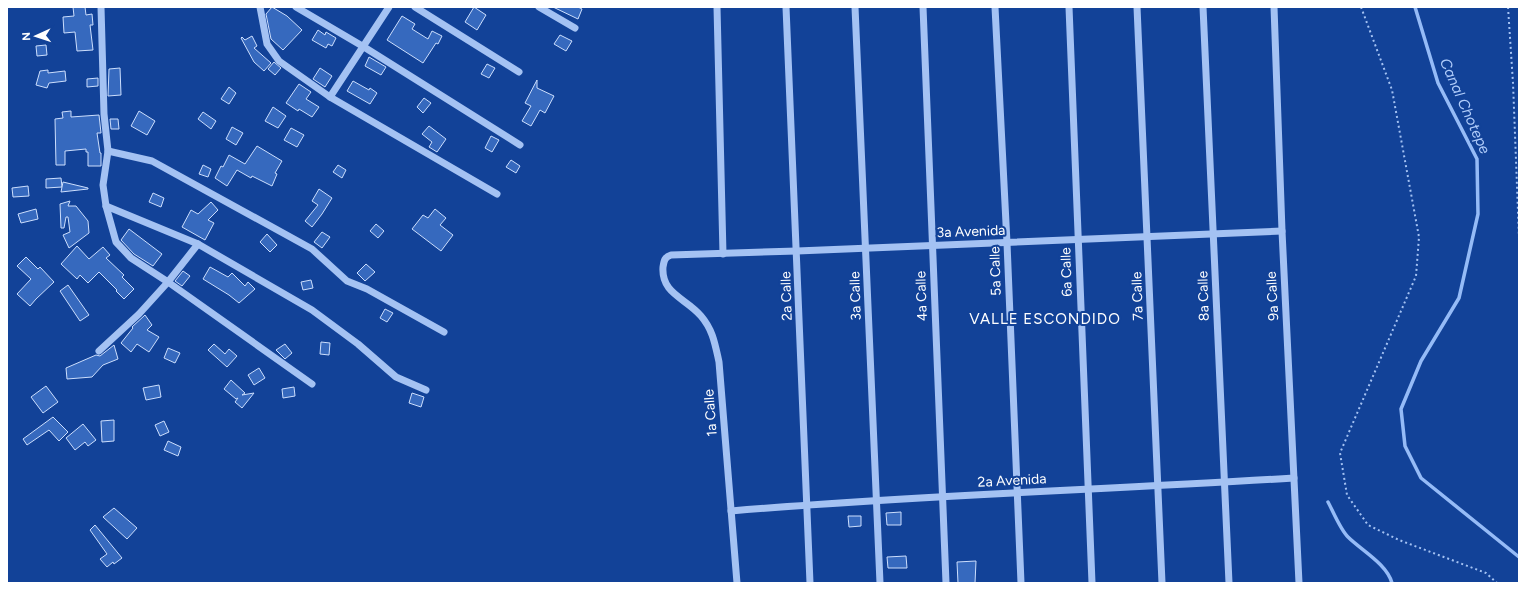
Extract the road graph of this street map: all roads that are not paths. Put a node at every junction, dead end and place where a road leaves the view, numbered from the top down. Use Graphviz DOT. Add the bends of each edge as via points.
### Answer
graph roads {
  1 [pos="102,7"];
  2 [pos="260,7"];
  3 [pos="296,7"];
  4 [pos="389,7"];
  5 [pos="415,7"];
  6 [pos="539,7"];
  7 [pos="717,7"];
  8 [pos="786,7"];
  9 [pos="856,7"];
  10 [pos="923,7"];
  11 [pos="995,7"];
  12 [pos="1069,7"];
  13 [pos="1137,7"];
  14 [pos="1203,7"];
  15 [pos="1274,7"];
  16 [pos="550,10"];
  17 [pos="575,28"];
  18 [pos="364,47"];
  19 [pos="519,72"];
  20 [pos="330,97"];
  21 [pos="520,145"];
  22 [pos="108,151"];
  23 [pos="497,194"];
  24 [pos="106,206"];
  25 [pos="1282,231"];
  26 [pos="1214,234"];
  27 [pos="1147,237"];
  28 [pos="1078,240"];
  29 [pos="1007,243"];
  30 [pos="198,244"];
  31 [pos="932,245"];
  32 [pos="866,248"];
  33 [pos="797,251"];
  34 [pos="722,254"];
  35 [pos="664,261"];
  36 [pos="168,282"];
  37 [pos="444,332"];
  38 [pos="99,351"];
  39 [pos="312,384"];
  40 [pos="426,390"];
  41 [pos="1294,478"];
  42 [pos="1224,482"];
  43 [pos="1158,485"];
  44 [pos="1087,489"];
  45 [pos="1017,493"];
  46 [pos="942,496"];
  47 [pos="877,501"];
  48 [pos="807,504"];
  49 [pos="731,511"];
  50 [pos="737,583"];
  51 [pos="810,583"];
  52 [pos="880,583"];
  53 [pos="946,583"];
  54 [pos="1021,583"];
  55 [pos="1092,583"];
  56 [pos="1162,583"];
  57 [pos="1229,583"];
  58 [pos="1299,583"];
  1 -- 22 [label="street" via="104,114"];
  2 -- 20 [label="street" via="267,44 279,61"];
  3 -- 18 [label="street"];
  4 -- 18 [label="street"];
  5 -- 19 [label="street"];
  6 -- 16 [label="street"];
  7 -- 34 [label="street"];
  8 -- 33 [label="street, 2a Calle"];
  9 -- 32 [label="street, 3a Calle"];
  10 -- 31 [label="street, 4a Calle"];
  11 -- 29 [label="street, 5a Calle"];
  12 -- 28 [label="street, 6a Calle"];
  13 -- 27 [label="street, 7a Calle"];
  14 -- 26 [label="street, 8a Calle"];
  15 -- 25 [label="street, 9a Calle"];
  16 -- 17 [label="street"];
  18 -- 20 [label="street"];
  18 -- 21 [label="street"];
  20 -- 23 [label="street"];
  22 -- 24 [label="street" via="103,185"];
  22 -- 37 [label="street" via="152,161 312,249 347,281 367,289"];
  24 -- 30 [label="street"];
  24 -- 36 [label="street" via="116,242 131,258"];
  25 -- 26 [label="street, 3a Avenida"];
  25 -- 41 [label="street, 9a Calle"];
  26 -- 27 [label="street, 3a Avenida"];
  26 -- 42 [label="street, 8a Calle"];
  27 -- 28 [label="street, 3a Avenida"];
  27 -- 43 [label="street, 7a Calle"];
  28 -- 29 [label="street, 3a Avenida"];
  28 -- 44 [label="street, 6a Calle"];
  29 -- 31 [label="street, 3a Avenida"];
  29 -- 45 [label="street, 5a Calle"];
  30 -- 36 [label="street"];
  30 -- 40 [label="street" via="312,310 358,344 396,377"];
  31 -- 32 [label="street, 3a Avenida"];
  31 -- 46 [label="street, 4a Calle"];
  32 -- 33 [label="street, 3a Avenida"];
  32 -- 47 [label="street, 3a Calle"];
  33 -- 34 [label="street, 3a Avenida"];
  33 -- 48 [label="street, 2a Calle"];
  34 -- 35 [label="street, 3a Avenida" via="671,255"];
  35 -- 49 [label="street, 1a Calle" via="663,278 669,290 701,315 713,334 719,362"];
  36 -- 38 [label="street" via="139,314"];
  36 -- 39 [label="street"];
  41 -- 42 [label="street, 2a Avenida"];
  41 -- 58 [label="street, 9a Calle"];
  42 -- 43 [label="street, 2a Avenida"];
  42 -- 57 [label="street, 8a Calle"];
  43 -- 44 [label="street, 2a Avenida"];
  43 -- 56 [label="street, 7a Calle"];
  44 -- 45 [label="street, 2a Avenida"];
  44 -- 55 [label="street, 6a Calle"];
  45 -- 46 [label="street, 2a Avenida"];
  45 -- 54 [label="street, 5a Calle"];
  46 -- 47 [label="street, 2a Avenida"];
  46 -- 53 [label="street, 4a Calle"];
  47 -- 48 [label="street, 2a Avenida"];
  47 -- 52 [label="street, 3a Calle"];
  48 -- 49 [label="street, 2a Avenida"];
  48 -- 51 [label="street, 2a Calle"];
  49 -- 50 [label="street, 1a Calle"];
}
